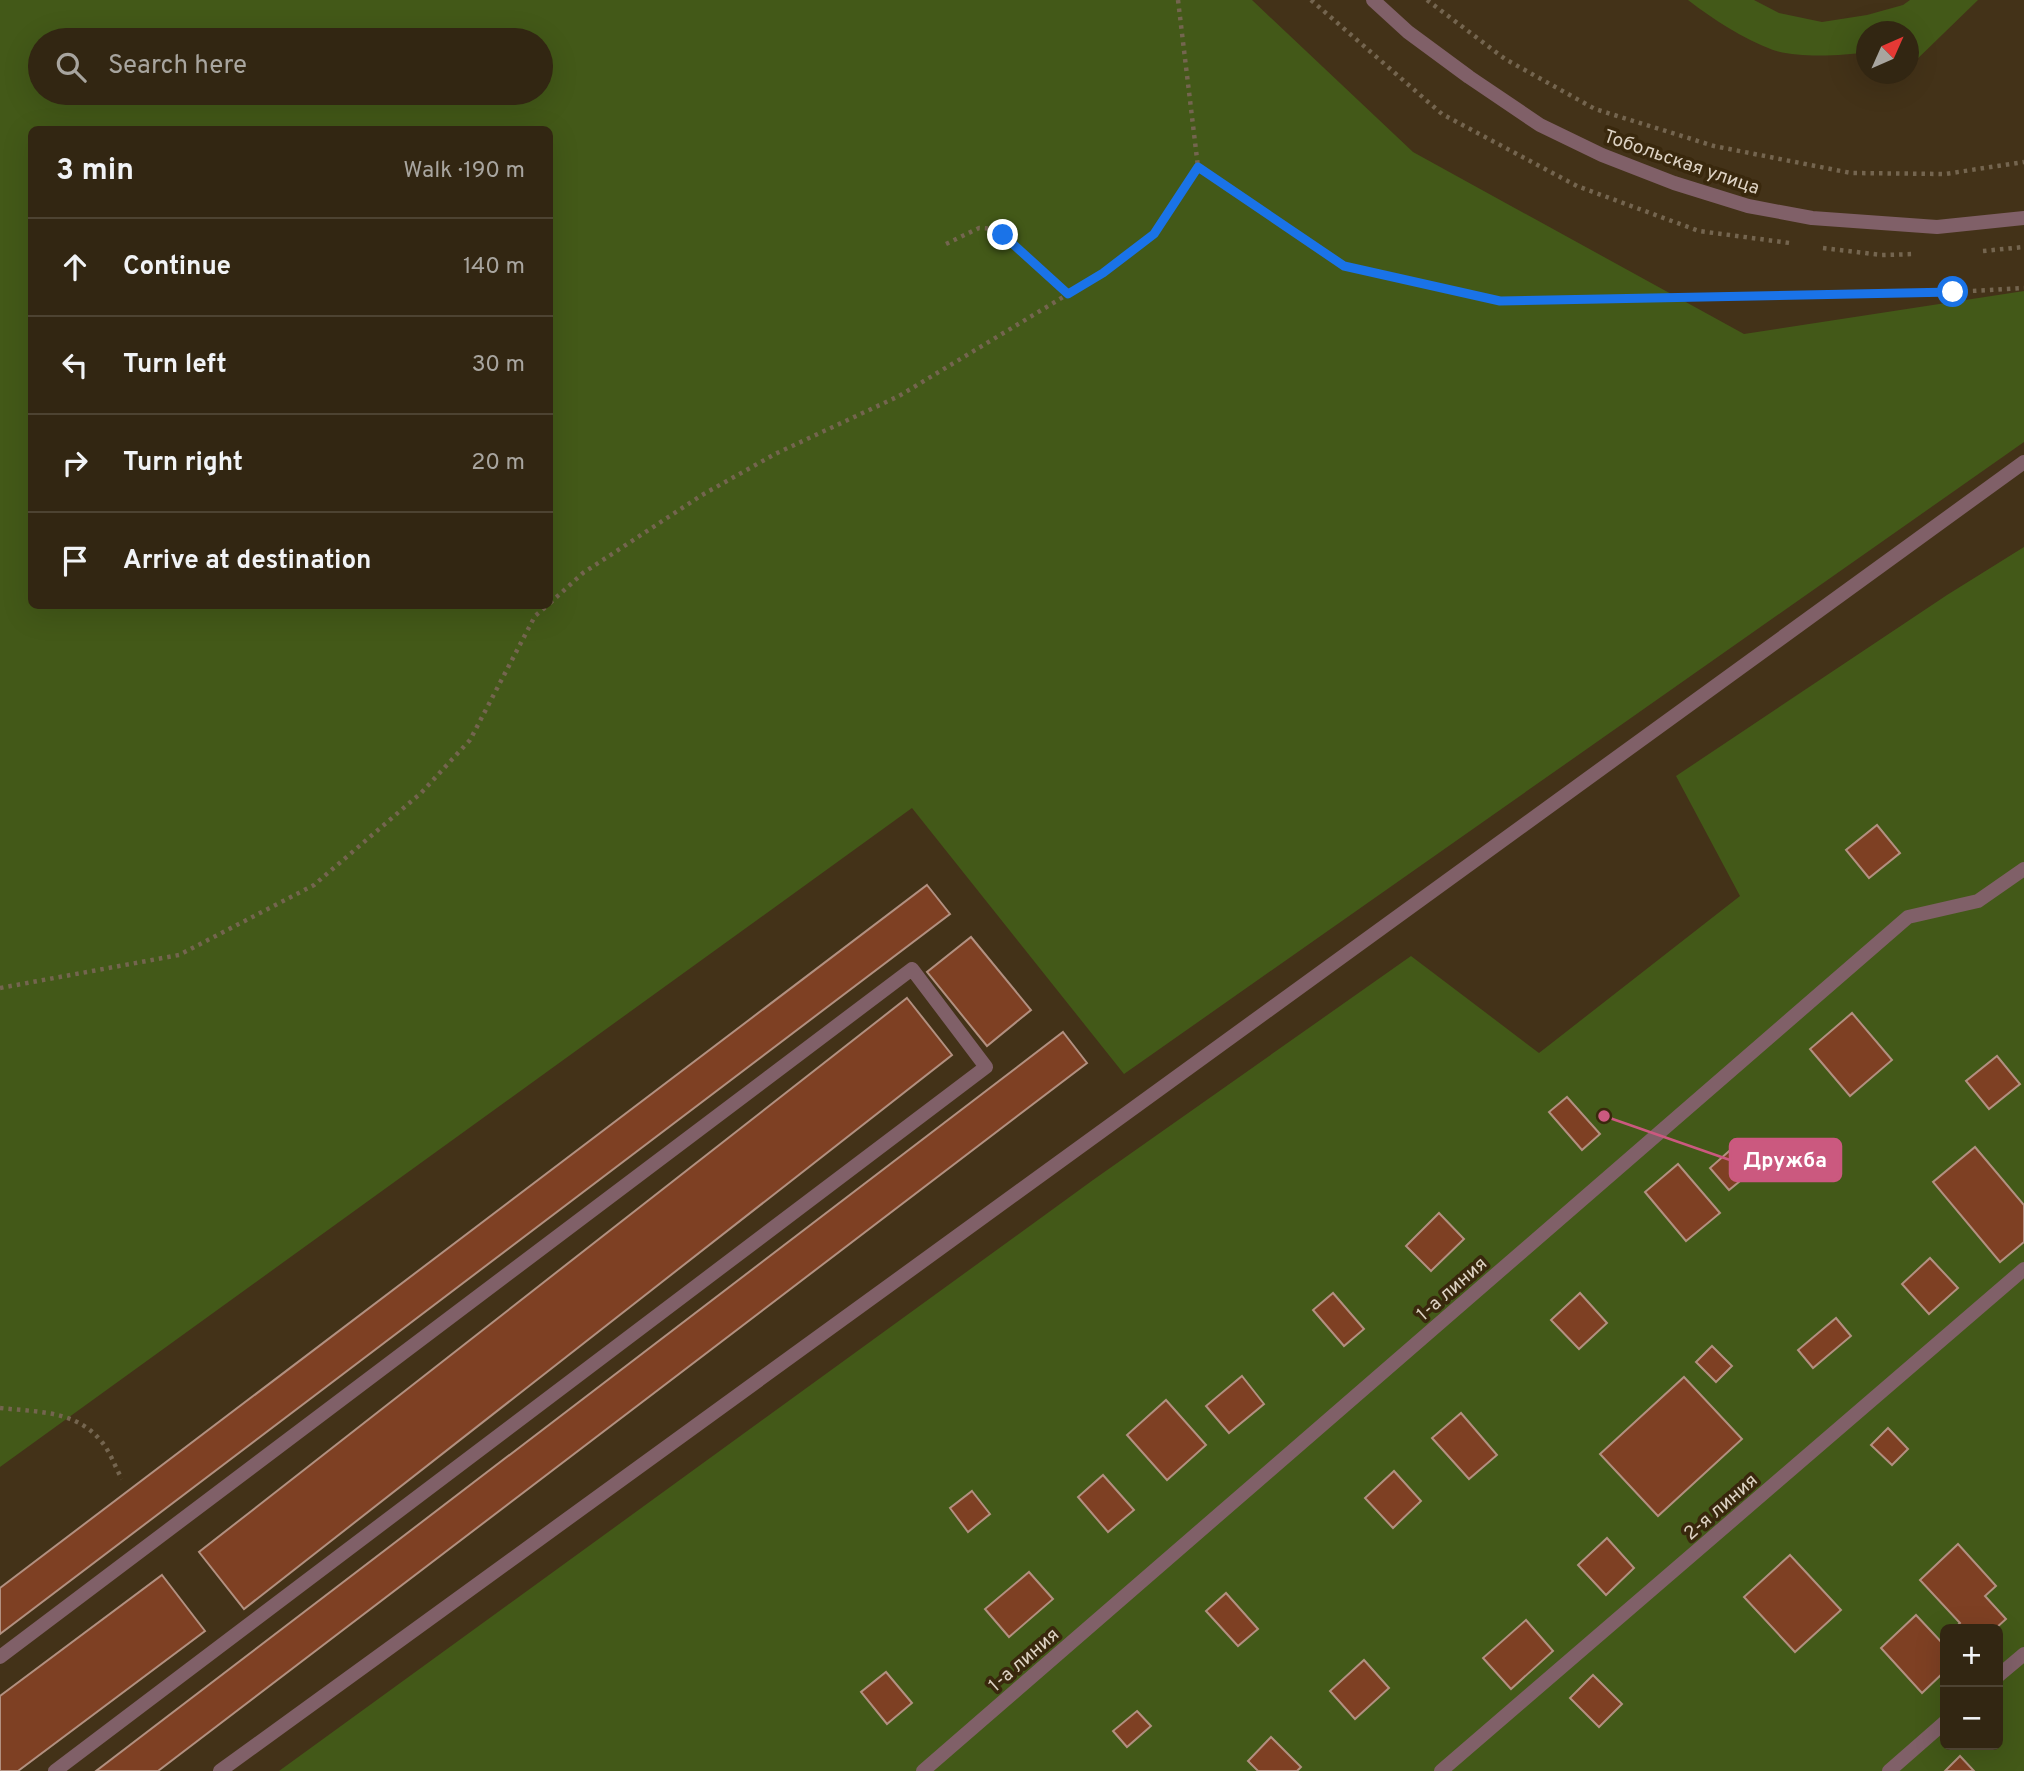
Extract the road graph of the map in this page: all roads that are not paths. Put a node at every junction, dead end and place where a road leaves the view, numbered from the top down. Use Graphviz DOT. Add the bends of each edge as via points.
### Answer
graph roads {
  1 [pos="1373,0"];
  2 [pos="2024,218"];
  3 [pos="2024,462"];
  4 [pos="2024,869"];
  5 [pos="2024,1269"];
  6 [pos="2024,1654"];
  7 [pos="0,1657"];
  8 [pos="2003,1672"];
  9 [pos="1940,1726"];
  10 [pos="55,1771"];
  11 [pos="220,1771"];
  12 [pos="923,1771"];
  13 [pos="1441,1771"];
  14 [pos="1888,1771"];
  1 -- 2 [label="street, Тобольская улица" via="1408,32 1540,125 1674,183 1748,206 1812,218 1937,227"];
  3 -- 11 [label="street"];
  4 -- 12 [label="street, 1-а линия" via="1978,901 1908,917"];
  5 -- 13 [label="street, 2-я линия"];
  6 -- 8 [label="street"];
  7 -- 10 [label="street" via="912,969 986,1067"];
  9 -- 14 [label="street"];
}
